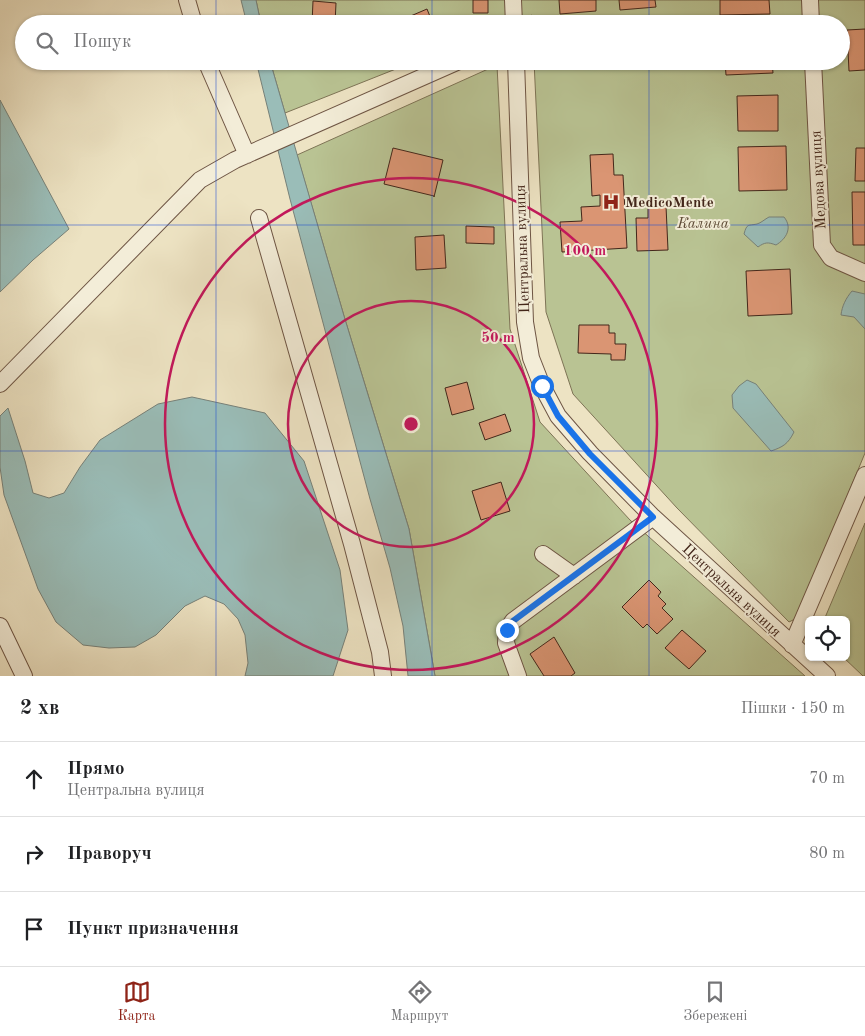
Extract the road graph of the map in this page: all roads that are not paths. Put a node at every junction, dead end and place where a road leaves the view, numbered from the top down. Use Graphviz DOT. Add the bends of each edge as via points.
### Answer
graph roads {
  1 [pos="187,0"];
  2 [pos="513,0"];
  3 [pos="810,0"];
  4 [pos="191,15"];
  5 [pos="514,15"];
  6 [pos="811,15"];
  7 [pos="210,70"];
  8 [pos="438,70"];
  9 [pos="516,70"];
  10 [pos="813,70"];
  11 [pos="247,155"];
  12 [pos="259,218"];
  13 [pos="865,274"];
  14 [pos="0,384"];
  15 [pos="865,474"];
  16 [pos="653,517"];
  17 [pos="543,554"];
  18 [pos="574,576"];
  19 [pos="0,626"];
  20 [pos="792,645"];
  21 [pos="24,676"];
  22 [pos="383,676"];
  23 [pos="518,676"];
  24 [pos="827,676"];
  1 -- 4 [label="street"];
  2 -- 5 [label="street"];
  3 -- 6 [label="street"];
  7 -- 11 [label="street"];
  8 -- 11 [label="street"];
  9 -- 16 [label="street, Центральна вулиця" via="525,322 531,358 558,416 590,454"];
  10 -- 13 [label="street, Медова вулиця" via="822,244 831,258"];
  11 -- 14 [label="street" via="200,180"];
  12 -- 22 [label="street" via="352,544 380,652"];
  15 -- 20 [label="street"];
  16 -- 18 [label="street"];
  16 -- 20 [label="street, Центральна вулиця"];
  17 -- 18 [label="street"];
  18 -- 23 [label="street" via="513,621 507,630 506,643"];
  19 -- 21 [label="street"];
  20 -- 24 [label="street, Центральна вулиця"];
}
